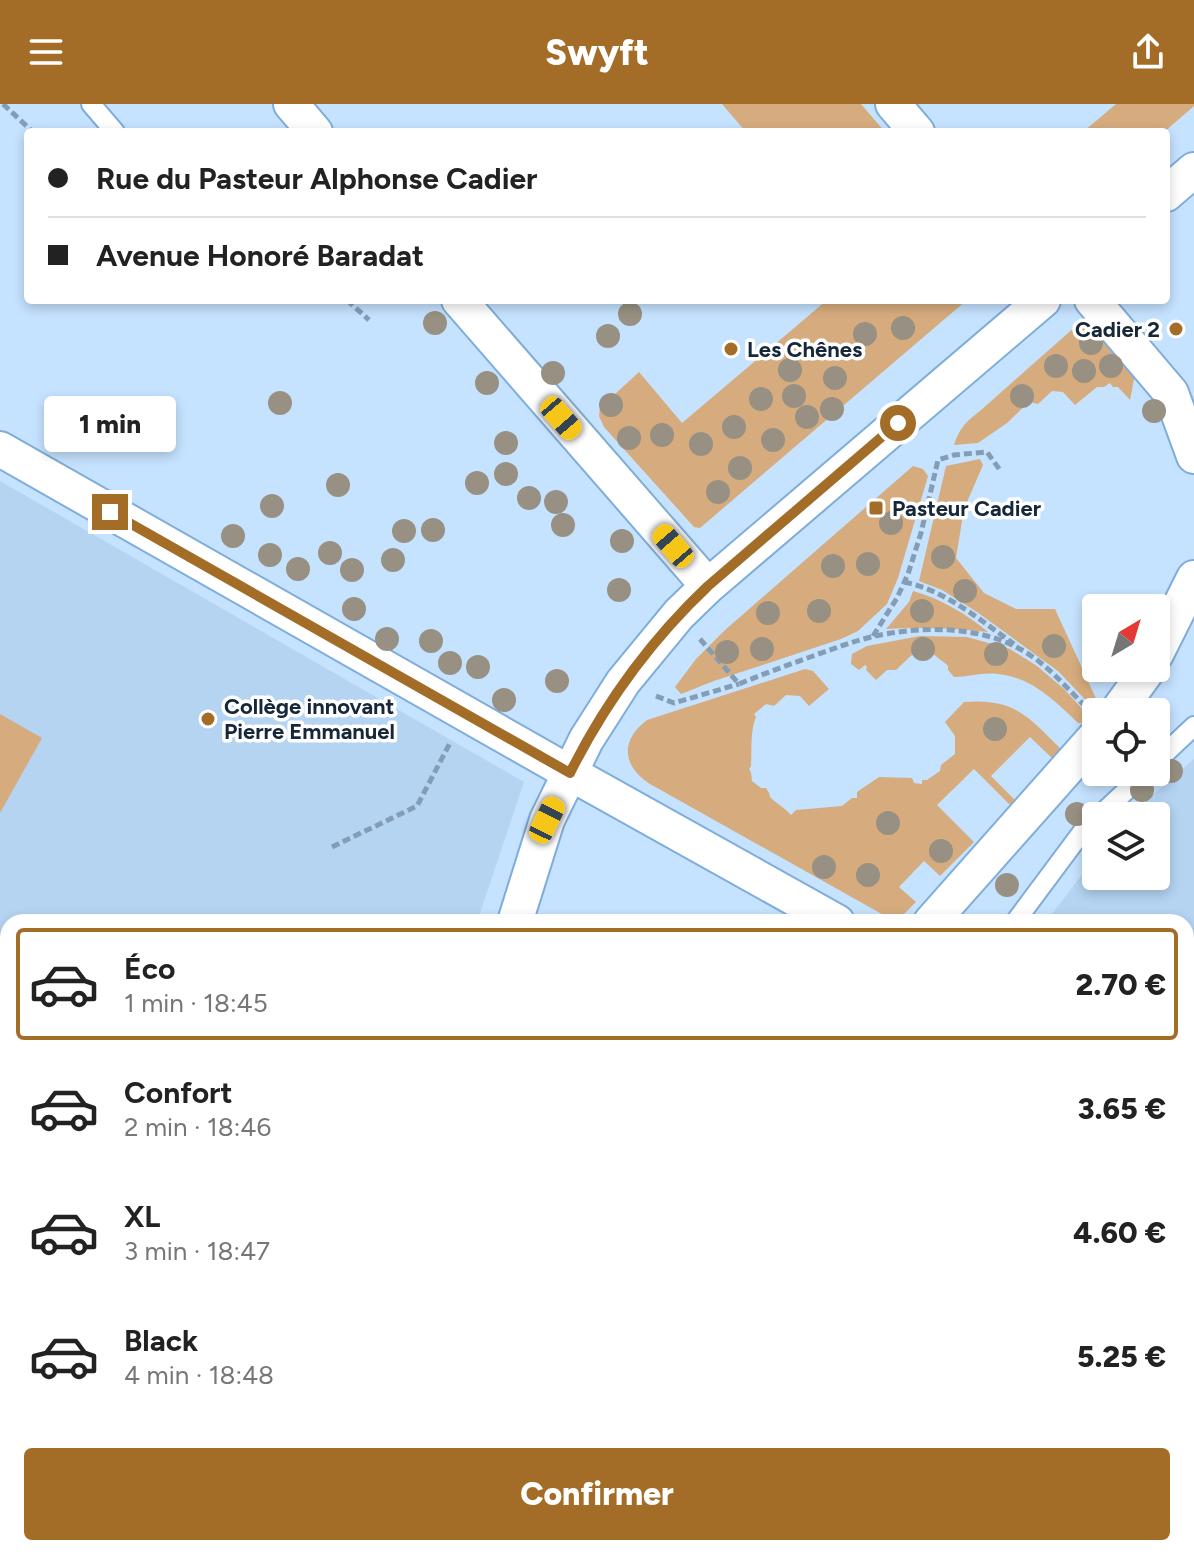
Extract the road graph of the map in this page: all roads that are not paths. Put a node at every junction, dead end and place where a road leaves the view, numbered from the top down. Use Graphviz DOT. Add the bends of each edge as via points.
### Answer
graph roads {
  1 [pos="91,104"];
  2 [pos="291,104"];
  3 [pos="893,104"];
  4 [pos="112,128"];
  5 [pos="312,128"];
  6 [pos="914,128"];
  7 [pos="1194,170"];
  8 [pos="1170,191"];
  9 [pos="462,304"];
  10 [pos="1038,304"];
  11 [pos="1095,304"];
  12 [pos="0,449"];
  13 [pos="1194,456"];
  14 [pos="1194,578"];
  15 [pos="708,586"];
  16 [pos="1170,626"];
  17 [pos="1135,682"];
  18 [pos="1119,698"];
  19 [pos="1194,726"];
  20 [pos="1082,739"];
  21 [pos="1170,749"];
  22 [pos="570,773"];
  23 [pos="1131,786"];
  24 [pos="1114,802"];
  25 [pos="1082,832"];
  26 [pos="518,914"];
  27 [pos="823,914"];
  28 [pos="938,914"];
  29 [pos="1021,914"];
  1 -- 4 [label="lane"];
  2 -- 5 [label="street"];
  3 -- 6 [label="street"];
  7 -- 8 [label="street"];
  9 -- 15 [label="street"];
  10 -- 15 [label="street"];
  11 -- 13 [label="street" via="1171,393"];
  12 -- 22 [label="street"];
  14 -- 16 [label="street"];
  15 -- 22 [label="street" via="623,682"];
  17 -- 18 [label="street"];
  19 -- 21 [label="lane"];
  20 -- 28 [label="street"];
  22 -- 26 [label="street" via="547,820"];
  22 -- 27 [label="street"];
  23 -- 24 [label="lane"];
  25 -- 29 [label="lane"];
}
